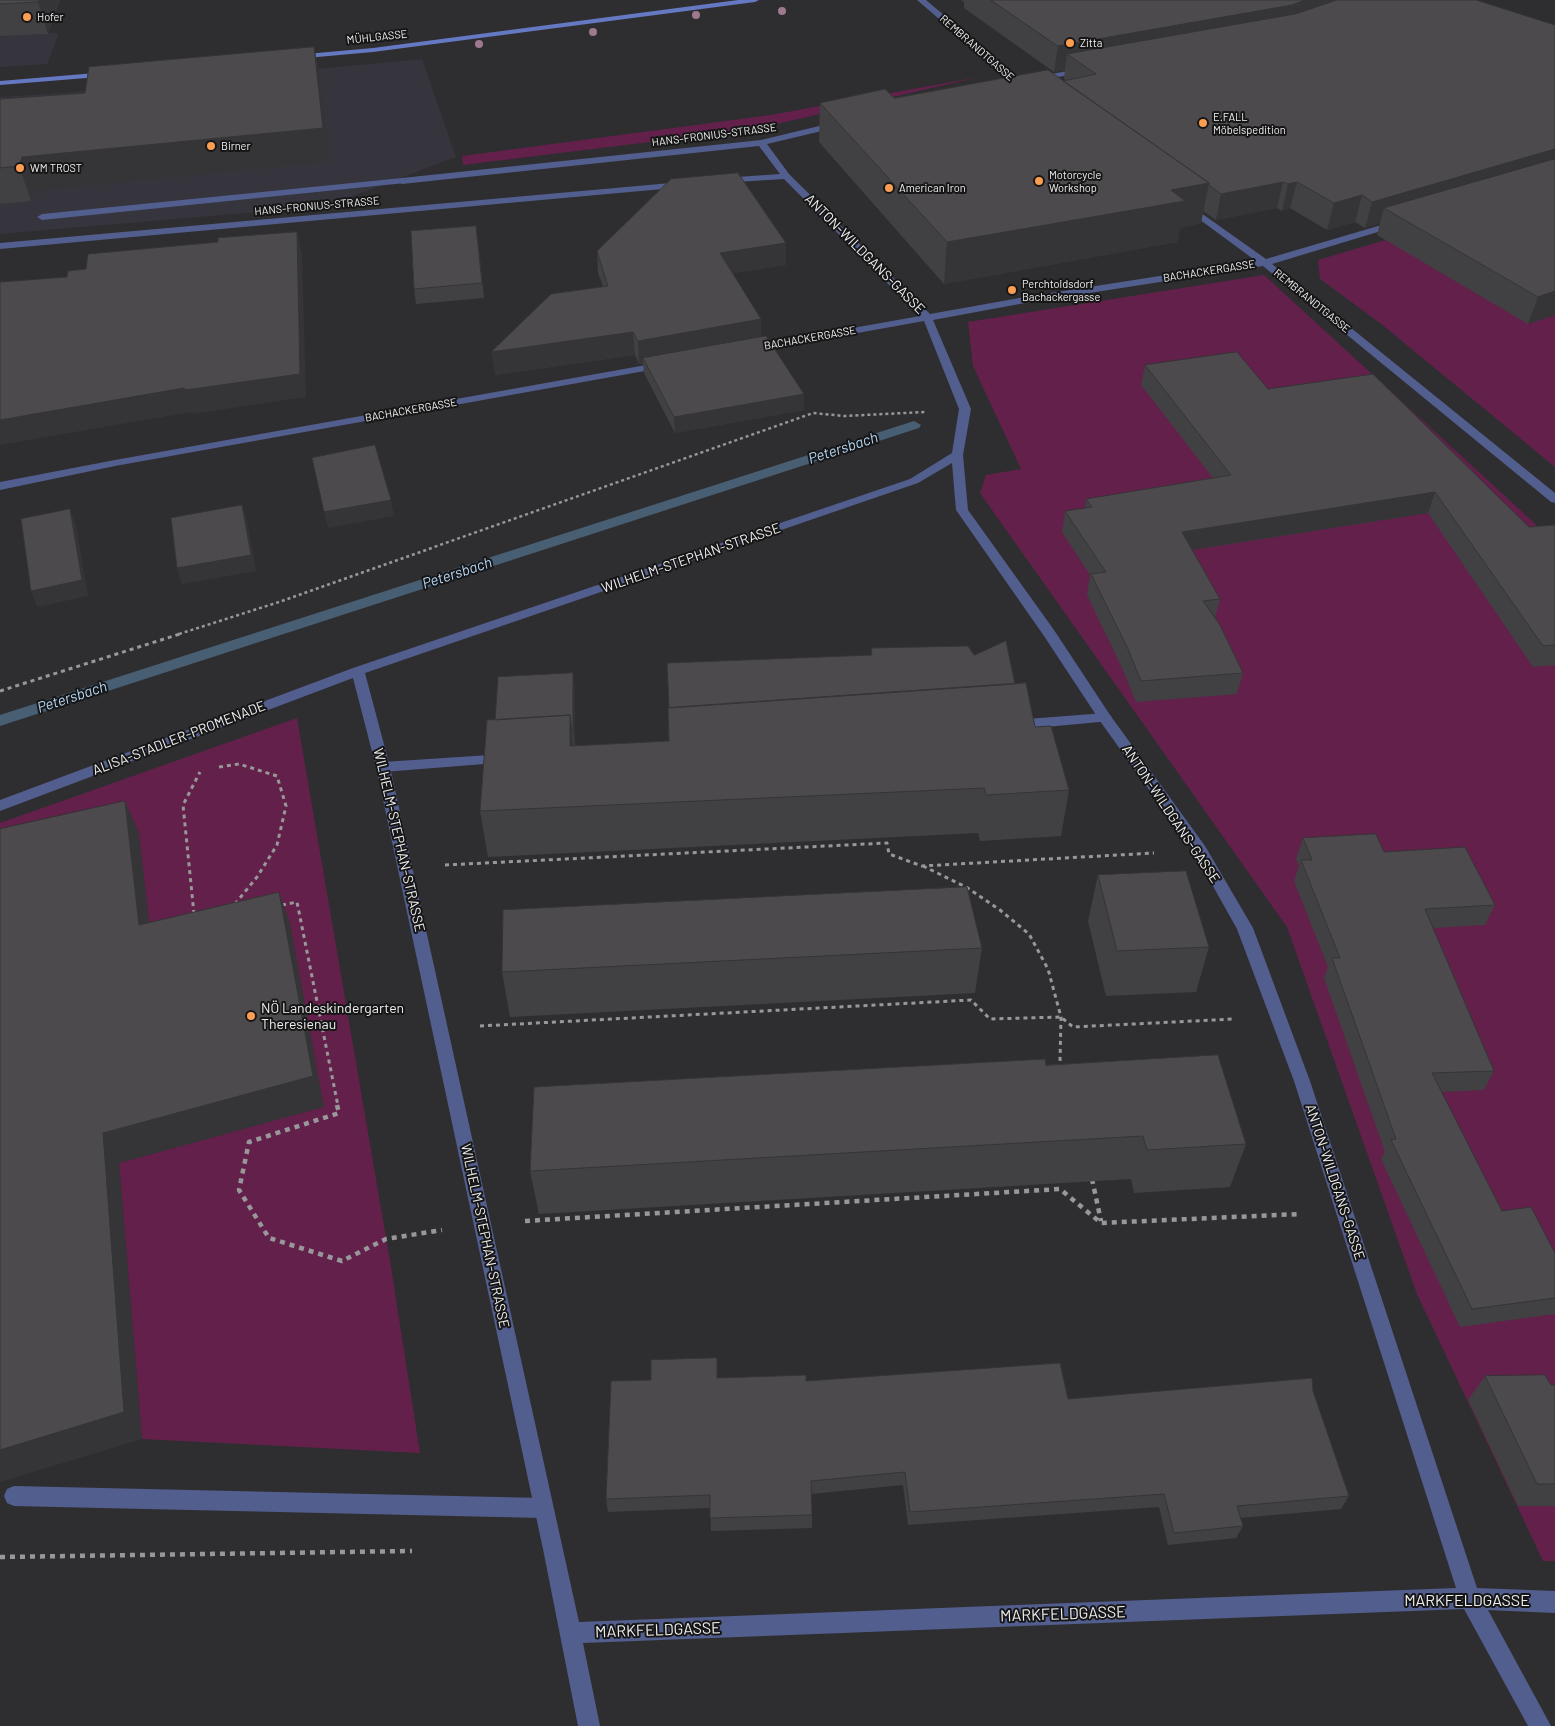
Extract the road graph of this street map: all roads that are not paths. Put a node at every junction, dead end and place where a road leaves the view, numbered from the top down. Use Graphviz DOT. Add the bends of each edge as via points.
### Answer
graph roads {
  1 [pos="754,0"];
  2 [pos="921,0"];
  3 [pos="287,58"];
  4 [pos="1095,68"];
  5 [pos="114,73"];
  6 [pos="0,83"];
  7 [pos="1012,84"];
  8 [pos="1033,94"];
  9 [pos="846,123"];
  10 [pos="761,143"];
  11 [pos="786,176"];
  12 [pos="716,182"];
  13 [pos="696,184"];
  14 [pos="1177,199"];
  15 [pos="42,217"];
  16 [pos="1405,221"];
  17 [pos="0,246"];
  18 [pos="1265,262"];
  19 [pos="927,317"];
  20 [pos="741,350"];
  21 [pos="673,363"];
  22 [pos="957,455"];
  23 [pos="0,486"];
  24 [pos="1555,499"];
  25 [pos="358,671"];
  26 [pos="1105,718"];
  27 [pos="996,726"];
  28 [pos="522,758"];
  29 [pos="383,767"];
  30 [pos="0,806"];
  31 [pos="14,1496"];
  32 [pos="544,1508"];
  33 [pos="1470,1598"];
  34 [pos="1555,1602"];
  35 [pos="571,1633"];
  36 [pos="589,1726"];
  37 [pos="1540,1726"];
  1 -- 3 [label="street, MÜHLGASSE" via="374,50"];
  2 -- 7 [label="street, REMBRANDTGASSE"];
  4 -- 7 [label="street"];
  5 -- 6 [label="street"];
  7 -- 8 [label="street, REMBRANDTGASSE"];
  9 -- 10 [label="street, HANS-FRONIUS-STRASSE"];
  10 -- 11 [label="street, ANTON-WILDGANS-GASSE"];
  10 -- 15 [label="street, HANS-FRONIUS-STRASSE"];
  11 -- 12 [label="street"];
  11 -- 19 [label="street, ANTON-WILDGANS-GASSE"];
  13 -- 17 [label="street, HANS-FRONIUS-STRASSE"];
  14 -- 18 [label="street, REMBRANDTGASSE"];
  16 -- 18 [label="street, BACHACKERGASSE"];
  18 -- 19 [label="street, BACHACKERGASSE"];
  18 -- 24 [label="street, REMBRANDTGASSE"];
  19 -- 20 [label="street, BACHACKERGASSE"];
  19 -- 22 [label="street, ANTON-WILDGANS-GASSE" via="965,409"];
  21 -- 23 [label="street, BACHACKERGASSE"];
  22 -- 25 [label="street, WILHELM-STEPHAN-STRASSE" via="914,481"];
  22 -- 26 [label="street, ANTON-WILDGANS-GASSE" via="962,510"];
  25 -- 29 [label="street, WILHELM-STEPHAN-STRASSE"];
  25 -- 30 [label="street, ALISA-STADLER-PROMENADE"];
  26 -- 27 [label="street"];
  26 -- 33 [label="street, ANTON-WILDGANS-GASSE" via="1200,850 1245,928 1280,1017"];
  28 -- 29 [label="street"];
  29 -- 32 [label="street, WILHELM-STEPHAN-STRASSE"];
  31 -- 32 [label="street"];
  32 -- 35 [label="street, WILHELM-STEPHAN-STRASSE"];
  33 -- 34 [label="street, MARKFELDGASSE"];
  33 -- 35 [label="street, MARKFELDGASSE"];
  33 -- 37 [label="street, ANTON-WILDGANS-GASSE"];
  35 -- 36 [label="street, WILHELM-STEPHAN-STRASSE"];
}
